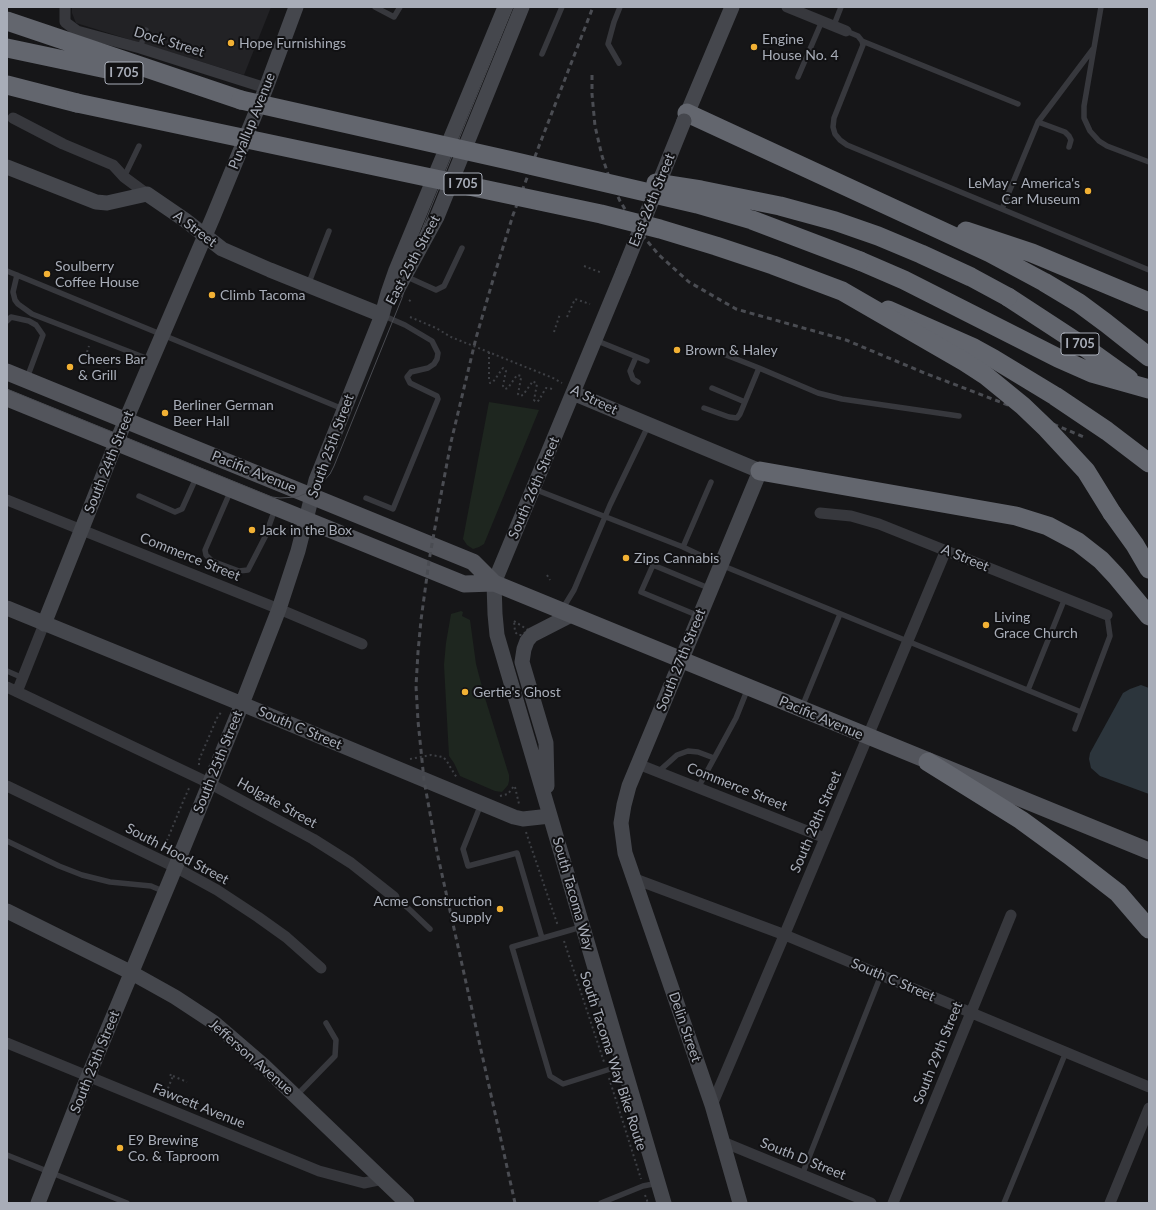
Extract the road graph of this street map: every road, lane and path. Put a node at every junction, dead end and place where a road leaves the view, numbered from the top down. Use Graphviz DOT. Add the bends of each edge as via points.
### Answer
graph roads {
  1 [pos="65,7"];
  2 [pos="296,7"];
  3 [pos="375,7"];
  4 [pos="400,7"];
  5 [pos="505,7"];
  6 [pos="522,7"];
  7 [pos="562,7"];
  8 [pos="620,7"];
  9 [pos="732,7"];
  10 [pos="788,7"];
  11 [pos="841,7"];
  12 [pos="1101,7"];
  13 [pos="7,21"];
  14 [pos="822,21"];
  15 [pos="834,26"];
  16 [pos="146,30"];
  17 [pos="846,31"];
  18 [pos="862,41"];
  19 [pos="7,48"];
  20 [pos="140,48"];
  21 [pos="1094,48"];
  22 [pos="542,54"];
  23 [pos="620,63"];
  24 [pos="798,77"];
  25 [pos="7,85"];
  26 [pos="266,88"];
  27 [pos="7,93"];
  28 [pos="241,100"];
  29 [pos="77,103"];
  30 [pos="1018,104"];
  31 [pos="685,117"];
  32 [pos="12,118"];
  33 [pos="1038,122"];
  34 [pos="139,146"];
  35 [pos="1069,147"];
  36 [pos="508,160"];
  37 [pos="1149,162"];
  38 [pos="7,167"];
  39 [pos="124,178"];
  40 [pos="147,194"];
  41 [pos="870,198"];
  42 [pos="1002,209"];
  43 [pos="329,232"];
  44 [pos="204,235"];
  45 [pos="462,248"];
  46 [pos="584,266"];
  47 [pos="1149,270"];
  48 [pos="7,271"];
  49 [pos="602,274"];
  50 [pos="18,275"];
  51 [pos="405,276"];
  52 [pos="308,285"];
  53 [pos="842,291"];
  54 [pos="408,300"];
  55 [pos="1149,302"];
  56 [pos="413,303"];
  57 [pos="590,304"];
  58 [pos="32,314"];
  59 [pos="560,314"];
  60 [pos="382,315"];
  61 [pos="409,316"];
  62 [pos="567,317"];
  63 [pos="7,321"];
  64 [pos="29,321"];
  65 [pos="554,332"];
  66 [pos="162,334"];
  67 [pos="595,340"];
  68 [pos="489,352"];
  69 [pos="721,353"];
  70 [pos="636,356"];
  71 [pos="1149,357"];
  72 [pos="151,360"];
  73 [pos="647,361"];
  74 [pos="759,368"];
  75 [pos="7,372"];
  76 [pos="26,380"];
  77 [pos="638,382"];
  78 [pos="712,388"];
  79 [pos="553,389"];
  80 [pos="1149,389"];
  81 [pos="573,393"];
  82 [pos="1149,394"];
  83 [pos="7,398"];
  84 [pos="745,402"];
  85 [pos="704,408"];
  86 [pos="344,409"];
  87 [pos="959,416"];
  88 [pos="125,420"];
  89 [pos="648,425"];
  90 [pos="116,442"];
  91 [pos="1149,463"];
  92 [pos="760,471"];
  93 [pos="197,476"];
  94 [pos="711,482"];
  95 [pos="533,489"];
  96 [pos="232,490"];
  97 [pos="139,496"];
  98 [pos="311,496"];
  99 [pos="366,498"];
  100 [pos="7,500"];
  101 [pos="276,507"];
  102 [pos="820,513"];
  103 [pos="605,516"];
  104 [pos="306,520"];
  105 [pos="81,529"];
  106 [pos="683,547"];
  107 [pos="946,550"];
  108 [pos="721,565"];
  109 [pos="1149,568"];
  110 [pos="546,575"];
  111 [pos="550,580"];
  112 [pos="494,583"];
  113 [pos="711,589"];
  114 [pos="1065,598"];
  115 [pos="7,608"];
  116 [pos="279,609"];
  117 [pos="567,613"];
  118 [pos="840,614"];
  119 [pos="1107,615"];
  120 [pos="700,616"];
  121 [pos="1149,616"];
  122 [pos="514,621"];
  123 [pos="44,624"];
  124 [pos="528,630"];
  125 [pos="908,641"];
  126 [pos="362,644"];
  127 [pos="681,660"];
  128 [pos="7,672"];
  129 [pos="23,678"];
  130 [pos="7,687"];
  131 [pos="749,688"];
  132 [pos="1028,690"];
  133 [pos="17,692"];
  134 [pos="242,704"];
  135 [pos="801,709"];
  136 [pos="1082,712"];
  137 [pos="221,714"];
  138 [pos="1075,729"];
  139 [pos="867,737"];
  140 [pos="714,758"];
  141 [pos="411,759"];
  142 [pos="928,762"];
  143 [pos="638,764"];
  144 [pos="199,765"];
  145 [pos="657,772"];
  146 [pos="458,779"];
  147 [pos="209,782"];
  148 [pos="7,786"];
  149 [pos="514,786"];
  150 [pos="698,788"];
  151 [pos="189,790"];
  152 [pos="497,796"];
  153 [pos="482,803"];
  154 [pos="549,812"];
  155 [pos="527,835"];
  156 [pos="825,838"];
  157 [pos="7,841"];
  158 [pos="1149,851"];
  159 [pos="625,853"];
  160 [pos="159,859"];
  161 [pos="176,867"];
  162 [pos="635,879"];
  163 [pos="165,892"];
  164 [pos="394,897"];
  165 [pos="7,911"];
  166 [pos="1010,916"];
  167 [pos="583,926"];
  168 [pos="430,929"];
  169 [pos="1149,929"];
  170 [pos="561,933"];
  171 [pos="784,935"];
  172 [pos="542,938"];
  173 [pos="321,968"];
  174 [pos="132,972"];
  175 [pos="881,975"];
  176 [pos="970,1012"];
  177 [pos="326,1023"];
  178 [pos="7,1043"];
  179 [pos="1066,1052"];
  180 [pos="624,1065"];
  181 [pos="607,1070"];
  182 [pos="168,1074"];
  183 [pos="88,1076"];
  184 [pos="173,1076"];
  185 [pos="187,1082"];
  186 [pos="1149,1087"];
  187 [pos="166,1093"];
  188 [pos="296,1096"];
  189 [pos="712,1105"];
  190 [pos="1149,1108"];
  191 [pos="723,1142"];
  192 [pos="7,1155"];
  193 [pos="50,1172"];
  194 [pos="802,1175"];
  195 [pos="383,1179"];
  196 [pos="658,1182"];
  197 [pos="643,1186"];
  198 [pos="38,1203"];
  199 [pos="127,1203"];
  200 [pos="407,1203"];
  201 [pos="601,1203"];
  202 [pos="648,1203"];
  203 [pos="664,1203"];
  204 [pos="740,1203"];
  205 [pos="871,1203"];
  206 [pos="893,1203"];
  207 [pos="1004,1203"];
  208 [pos="1110,1203"];
  1 -- 20 [label="street, Dock Street" via="65,22 77,31"];
  2 -- 26 [label="street, Puyallup Avenue"];
  3 -- 4 [label="lane" via="394,17"];
  5 -- 60 [label="street, East 25th Street" via="396,270"];
  6 -- 51 [label="street, East 25th Street" via="437,217"];
  7 -- 22 [label="lane"];
  8 -- 23 [label="lane" via="608,44"];
  9 -- 31 [label="street, East 26th Street"];
  10 -- 14 [label="street"];
  11 -- 15 [label="lane"];
  12 -- 21 [label="lane"];
  13 -- 28 [label="highway"];
  14 -- 15 [label="street"];
  14 -- 24 [label="lane"];
  15 -- 17 [label="street"];
  16 -- 20 [label="lane"];
  17 -- 18 [label="lane" via="858,36"];
  18 -- 30 [label="lane"];
  18 -- 42 [label="lane" via="863,45 834,118 835,134 840,140"];
  19 -- 28 [label="highway, I 705"];
  20 -- 26 [label="street, Dock Street"];
  21 -- 33 [label="lane"];
  21 -- 37 [label="lane" via="1084,106 1084,118 1090,131 1107,146"];
  25 -- 29 [label="highway, I 705"];
  26 -- 44 [label="street, Puyallup Avenue"];
  27 -- 29 [label="highway"];
  28 -- 36 [label="highway, I 705, bridge"];
  29 -- 53 [label="highway, I 705, bridge" via="601,214 716,246"];
  31 -- 41 [label="highway"];
  31 -- 67 [label="street, East 26th Street, bridge"];
  32 -- 39 [label="street" via="63,144 113,165"];
  33 -- 35 [label="lane" via="1065,132 1071,140"];
  33 -- 42 [label="lane"];
  34 -- 39 [label="lane"];
  36 -- 80 [label="highway, bridge" via="697,204 752,220 904,280 1092,373"];
  36 -- 82 [label="highway, I 705, bridge" via="732,196 803,212 878,236 971,277 1008,297 1083,346"];
  38 -- 40 [label="street" via="96,202 107,203"];
  39 -- 40 [label="street"];
  40 -- 44 [label="street, A Street"];
  41 -- 55 [label="highway" via="1032,253"];
  41 -- 71 [label="highway" via="990,253 1044,282 1079,303"];
  42 -- 47 [label="lane"];
  43 -- 52 [label="lane"];
  44 -- 52 [label="street, A Street" via="222,249"];
  44 -- 66 [label="street, South 24th Street"];
  45 -- 51 [label="lane" via="444,286 436,290"];
  46 -- 49 [label="path"];
  48 -- 50 [label="lane"];
  50 -- 58 [label="lane" via="13,292 15,300"];
  50 -- 66 [label="lane"];
  51 -- 60 [label="street, East 25th Street"];
  52 -- 60 [label="street, A Street"];
  53 -- 91 [label="highway, bridge" via="987,355 1055,396"];
  53 -- 109 [label="highway, bridge" via="965,362 1023,406 1052,433 1086,472"];
  54 -- 56 [label="path"];
  57 -- 62 [label="path" via="575,299"];
  58 -- 64 [label="lane"];
  58 -- 72 [label="lane"];
  59 -- 65 [label="path"];
  60 -- 86 [label="street, South 25th Street"];
  60 -- 99 [label="lane" via="432,341 438,353 434,364 410,372 407,377 410,384 438,396 438,399 393,509"];
  61 -- 68 [label="path, A Street"];
  63 -- 64 [label="lane" via="11,317"];
  64 -- 76 [label="lane" via="36,325 43,335"];
  66 -- 72 [label="street, South 24th Street"];
  66 -- 86 [label="lane"];
  67 -- 70 [label="lane"];
  67 -- 81 [label="street, East 26th Street"];
  68 -- 79 [label="path" via="490,383 503,368 506,371 503,386 505,389 520,376 520,396 533,381 537,384 534,400 537,402 546,388"];
  68 -- 81 [label="path, A Street" via="557,380"];
  69 -- 74 [label="lane"];
  70 -- 73 [label="lane"];
  70 -- 77 [label="lane" via="630,371 632,379"];
  72 -- 88 [label="street, South 24th Street"];
  74 -- 84 [label="lane"];
  74 -- 87 [label="lane" via="836,398"];
  75 -- 76 [label="main road, Pacific Avenue"];
  76 -- 88 [label="main road, Pacific Avenue"];
  78 -- 84 [label="lane"];
  81 -- 89 [label="street, A Street"];
  81 -- 95 [label="street, South 26th Street"];
  83 -- 90 [label="main road, Pacific Avenue"];
  84 -- 85 [label="lane" via="737,418"];
  86 -- 98 [label="street, South 25th Street"];
  88 -- 90 [label="street, South 24th Street"];
  88 -- 98 [label="main road, Pacific Avenue"];
  89 -- 92 [label="street, A Street"];
  89 -- 103 [label="lane"];
  90 -- 93 [label="main road, Pacific Avenue"];
  90 -- 105 [label="street, South 24th Street"];
  92 -- 108 [label="street, South 27th Street"];
  92 -- 121 [label="highway" via="1016,516 1048,526 1073,539 1101,560"];
  93 -- 96 [label="main road, Pacific Avenue"];
  93 -- 97 [label="lane" via="182,510 175,512"];
  94 -- 106 [label="lane"];
  95 -- 103 [label="lane"];
  95 -- 112 [label="street, South 26th Street"];
  96 -- 101 [label="main road, Pacific Avenue"];
  96 -- 101 [label="lane" via="205,550 212,561 239,571 248,570 265,537"];
  98 -- 104 [label="street, South 25th Street"];
  98 -- 112 [label="main road, Pacific Avenue" via="473,562"];
  100 -- 105 [label="street, Commerce Street"];
  101 -- 104 [label="main road, Pacific Avenue"];
  102 -- 107 [label="street, A Street" via="851,516 879,524"];
  103 -- 106 [label="lane"];
  103 -- 117 [label="lane"];
  104 -- 112 [label="main road, Pacific Avenue" via="464,584"];
  104 -- 116 [label="street, South 25th Street"];
  105 -- 116 [label="street, Commerce Street"];
  105 -- 123 [label="street, South 24th Street"];
  106 -- 108 [label="lane"];
  107 -- 114 [label="street, A Street"];
  107 -- 125 [label="street, South 28th Street"];
  108 -- 113 [label="street, South 27th Street"];
  108 -- 118 [label="lane"];
  110 -- 111 [label="path"];
  112 -- 117 [label="main road, Pacific Avenue"];
  112 -- 154 [label="street, South Tacoma Way" via="497,635"];
  113 -- 120 [label="street, South 27th Street"];
  113 -- 120 [label="lane" via="653,565 641,592"];
  114 -- 119 [label="street, A Street"];
  114 -- 132 [label="lane"];
  115 -- 123 [label="street, South C Street"];
  116 -- 126 [label="street, Commerce Street"];
  116 -- 134 [label="street, South 25th Street"];
  117 -- 127 [label="main road, Pacific Avenue"];
  117 -- 154 [label="street" via="532,635 524,649 522,662 546,743"];
  118 -- 125 [label="lane"];
  118 -- 135 [label="lane"];
  119 -- 136 [label="lane" via="1110,636"];
  120 -- 127 [label="street, South 27th Street"];
  122 -- 124 [label="path"];
  123 -- 129 [label="street, South 24th Street"];
  123 -- 134 [label="street, South C Street"];
  125 -- 132 [label="lane"];
  125 -- 139 [label="street, South 28th Street"];
  127 -- 131 [label="main road, Pacific Avenue"];
  127 -- 143 [label="street, South 27th Street"];
  128 -- 129 [label="lane"];
  129 -- 133 [label="street, South 24th Street"];
  130 -- 133 [label="street, Holgate Street"];
  131 -- 135 [label="main road, Pacific Avenue"];
  131 -- 140 [label="lane"];
  132 -- 136 [label="lane"];
  133 -- 147 [label="street, Holgate Street"];
  134 -- 147 [label="street, South 25th Street"];
  134 -- 153 [label="street, South C Street"];
  135 -- 139 [label="main road, Pacific Avenue"];
  136 -- 138 [label="lane"];
  137 -- 144 [label="path" via="217,718"];
  139 -- 142 [label="main road, Pacific Avenue"];
  139 -- 156 [label="street, South 28th Street"];
  140 -- 145 [label="lane" via="688,751 677,755"];
  140 -- 150 [label="lane"];
  141 -- 146 [label="path" via="431,755 442,757"];
  142 -- 158 [label="main road, Pacific Avenue"];
  142 -- 169 [label="highway" via="1021,820 1069,855 1118,893"];
  143 -- 145 [label="street, Commerce Street"];
  143 -- 159 [label="street, South 27th Street" via="629,786 621,823"];
  145 -- 150 [label="street, Commerce Street"];
  147 -- 161 [label="street, South 25th Street"];
  147 -- 164 [label="street, Holgate Street" via="313,839 350,863"];
  148 -- 160 [label="street, South Hood Street"];
  149 -- 152 [label="path" via="508,794"];
  150 -- 156 [label="street, Commerce Street"];
  151 -- 160 [label="path"];
  153 -- 154 [label="street, South C Street" via="523,819"];
  153 -- 172 [label="lane" via="463,849 468,866 517,853"];
  154 -- 167 [label="street, South Tacoma Way"];
  155 -- 170 [label="path, South Tacoma Way Bike Route"];
  156 -- 171 [label="street, South 28th Street"];
  157 -- 163 [label="lane" via="82,874 110,882 151,886"];
  159 -- 162 [label="street, Delin Street"];
  160 -- 161 [label="street, South Hood Street"];
  161 -- 163 [label="street, South 25th Street"];
  161 -- 173 [label="street, South Hood Street" via="258,917 286,937"];
  162 -- 171 [label="street, South C Street"];
  162 -- 189 [label="street, Delin Street"];
  163 -- 174 [label="street, South 25th Street"];
  164 -- 168 [label="lane, Holgate Street"];
  165 -- 174 [label="street, Jefferson Avenue"];
  166 -- 176 [label="street, South 29th Street"];
  167 -- 170 [label="lane"];
  167 -- 180 [label="street, South Tacoma Way"];
  170 -- 172 [label="lane"];
  170 -- 181 [label="path, South Tacoma Way Bike Route"];
  171 -- 175 [label="street, South C Street"];
  171 -- 189 [label="street, South 28th Street"];
  172 -- 181 [label="lane" via="512,947 550,1076 563,1084"];
  174 -- 183 [label="street, South 25th Street"];
  174 -- 188 [label="street, Jefferson Avenue" via="213,1022"];
  175 -- 176 [label="street, South C Street"];
  175 -- 194 [label="lane"];
  176 -- 179 [label="street, South C Street"];
  176 -- 206 [label="street, South 29th Street"];
  177 -- 188 [label="lane" via="336,1040 335,1056"];
  178 -- 183 [label="street, Fawcett Avenue"];
  179 -- 186 [label="street, South C Street"];
  179 -- 207 [label="lane"];
  180 -- 181 [label="lane"];
  180 -- 196 [label="street, South Tacoma Way"];
  181 -- 197 [label="path, South Tacoma Way Bike Route"];
  182 -- 184 [label="path"];
  183 -- 193 [label="street, South 25th Street"];
  183 -- 195 [label="street, Fawcett Avenue" via="319,1171 364,1183"];
  184 -- 185 [label="path"];
  184 -- 187 [label="path"];
  188 -- 195 [label="street, Jefferson Avenue"];
  189 -- 191 [label="street, Delin Street"];
  190 -- 208 [label="street"];
  191 -- 194 [label="street, South D Street"];
  191 -- 204 [label="street, Delin Street"];
  192 -- 193 [label="lane"];
  193 -- 198 [label="street, South 25th Street"];
  193 -- 199 [label="lane"];
  194 -- 205 [label="street, South D Street"];
  195 -- 200 [label="street, Jefferson Avenue"];
  196 -- 197 [label="lane"];
  196 -- 203 [label="street, South Tacoma Way"];
  197 -- 201 [label="lane"];
  197 -- 202 [label="path, South Tacoma Way Bike Route"];
}
